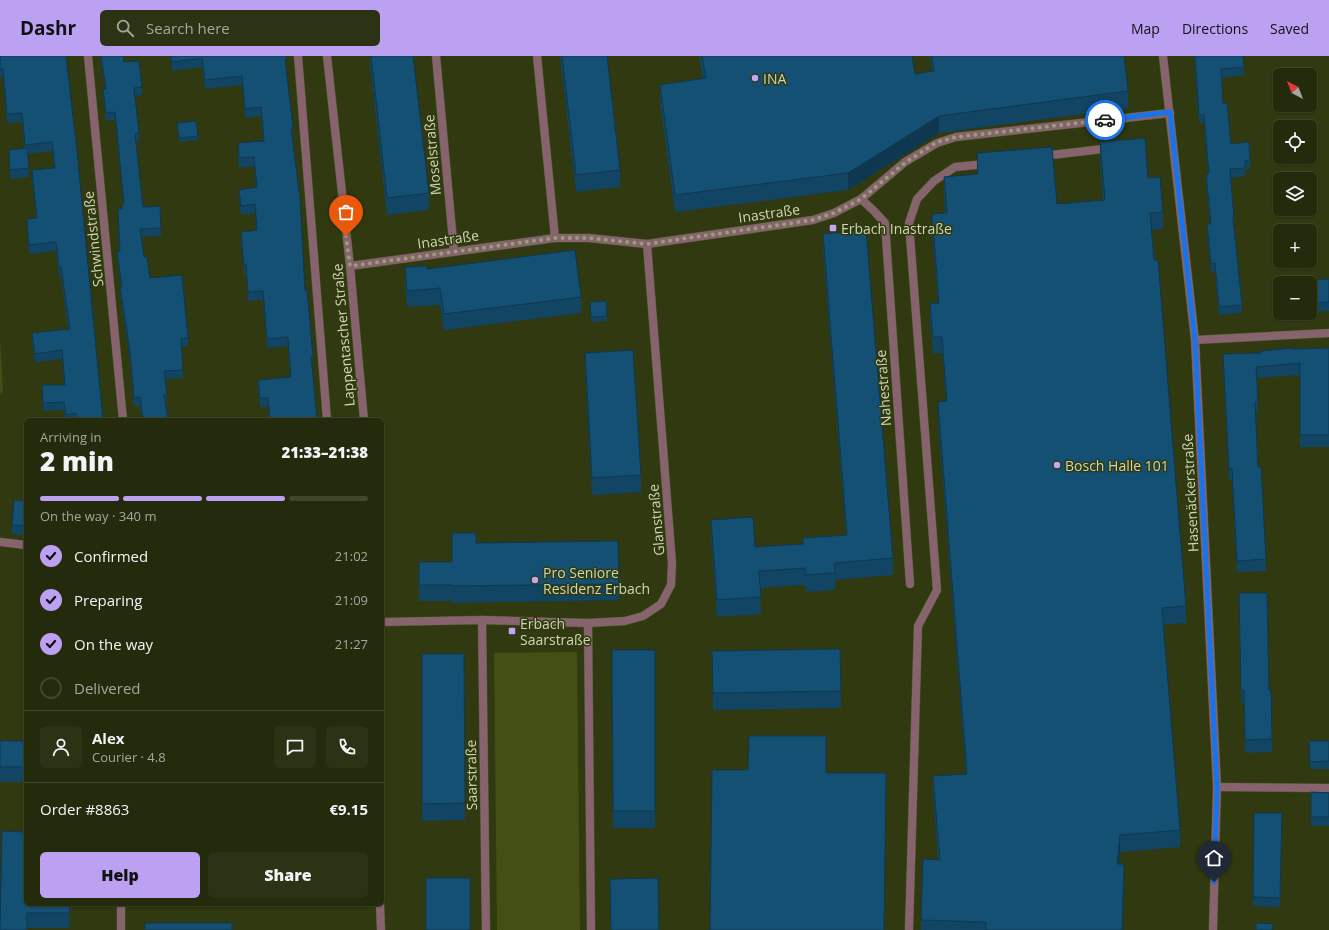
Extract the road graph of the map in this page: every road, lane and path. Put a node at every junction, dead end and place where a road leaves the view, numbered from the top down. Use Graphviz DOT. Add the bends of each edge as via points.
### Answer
graph roads {
  1 [pos="88,56"];
  2 [pos="298,56"];
  3 [pos="326,56"];
  4 [pos="436,56"];
  5 [pos="537,56"];
  6 [pos="1163,56"];
  7 [pos="1170,112"];
  8 [pos="1117,147"];
  9 [pos="1032,158"];
  10 [pos="994,163"];
  11 [pos="861,199"];
  12 [pos="555,238"];
  13 [pos="647,244"];
  14 [pos="454,252"];
  15 [pos="350,266"];
  16 [pos="1329,333"];
  17 [pos="1195,340"];
  18 [pos="123,418"];
  19 [pos="327,418"];
  20 [pos="364,418"];
  21 [pos="0,542"];
  22 [pos="24,545"];
  23 [pos="910,584"];
  24 [pos="482,620"];
  25 [pos="384,622"];
  26 [pos="588,623"];
  27 [pos="1217,787"];
  28 [pos="1329,788"];
  29 [pos="122,906"];
  30 [pos="380,906"];
  31 [pos="121,930"];
  32 [pos="381,930"];
  33 [pos="486,930"];
  34 [pos="591,930"];
  35 [pos="909,930"];
  36 [pos="1213,930"];
  1 -- 18 [label="street, Schwindstraße"];
  2 -- 19 [label="street, Lappentascher Straße"];
  3 -- 15 [label="street, Lappentascher Straße"];
  4 -- 14 [label="street, Moselstraße"];
  5 -- 12 [label="street"];
  6 -- 7 [label="street, Hasenäckerstraße"];
  7 -- 11 [label="street, Inastraße" via="956,137 937,142 906,162"];
  7 -- 17 [label="street, Hasenäckerstraße"];
  8 -- 9 [label="street"];
  10 -- 35 [label="street" via="955,167 934,181 917,199 909,223 937,590 918,626"];
  11 -- 13 [label="street, Inastraße" via="834,213 813,220"];
  11 -- 23 [label="street, Nahestraße" via="885,224"];
  12 -- 13 [label="street, Inastraße" via="589,238"];
  12 -- 14 [label="street, Inastraße"];
  13 -- 26 [label="street, Glanstraße" via="672,563 671,585 661,604 643,616 625,622"];
  14 -- 15 [label="street, Inastraße"];
  15 -- 20 [label="street, Lappentascher Straße"];
  16 -- 17 [label="street"];
  17 -- 27 [label="street, Hasenäckerstraße"];
  21 -- 22 [label="street"];
  24 -- 25 [label="street, Glanstraße"];
  24 -- 26 [label="street, Glanstraße"];
  24 -- 33 [label="street, Saarstraße"];
  26 -- 34 [label="street"];
  27 -- 28 [label="street"];
  27 -- 36 [label="street, Hasenäckerstraße"];
  29 -- 31 [label="street"];
  30 -- 32 [label="street"];
}
